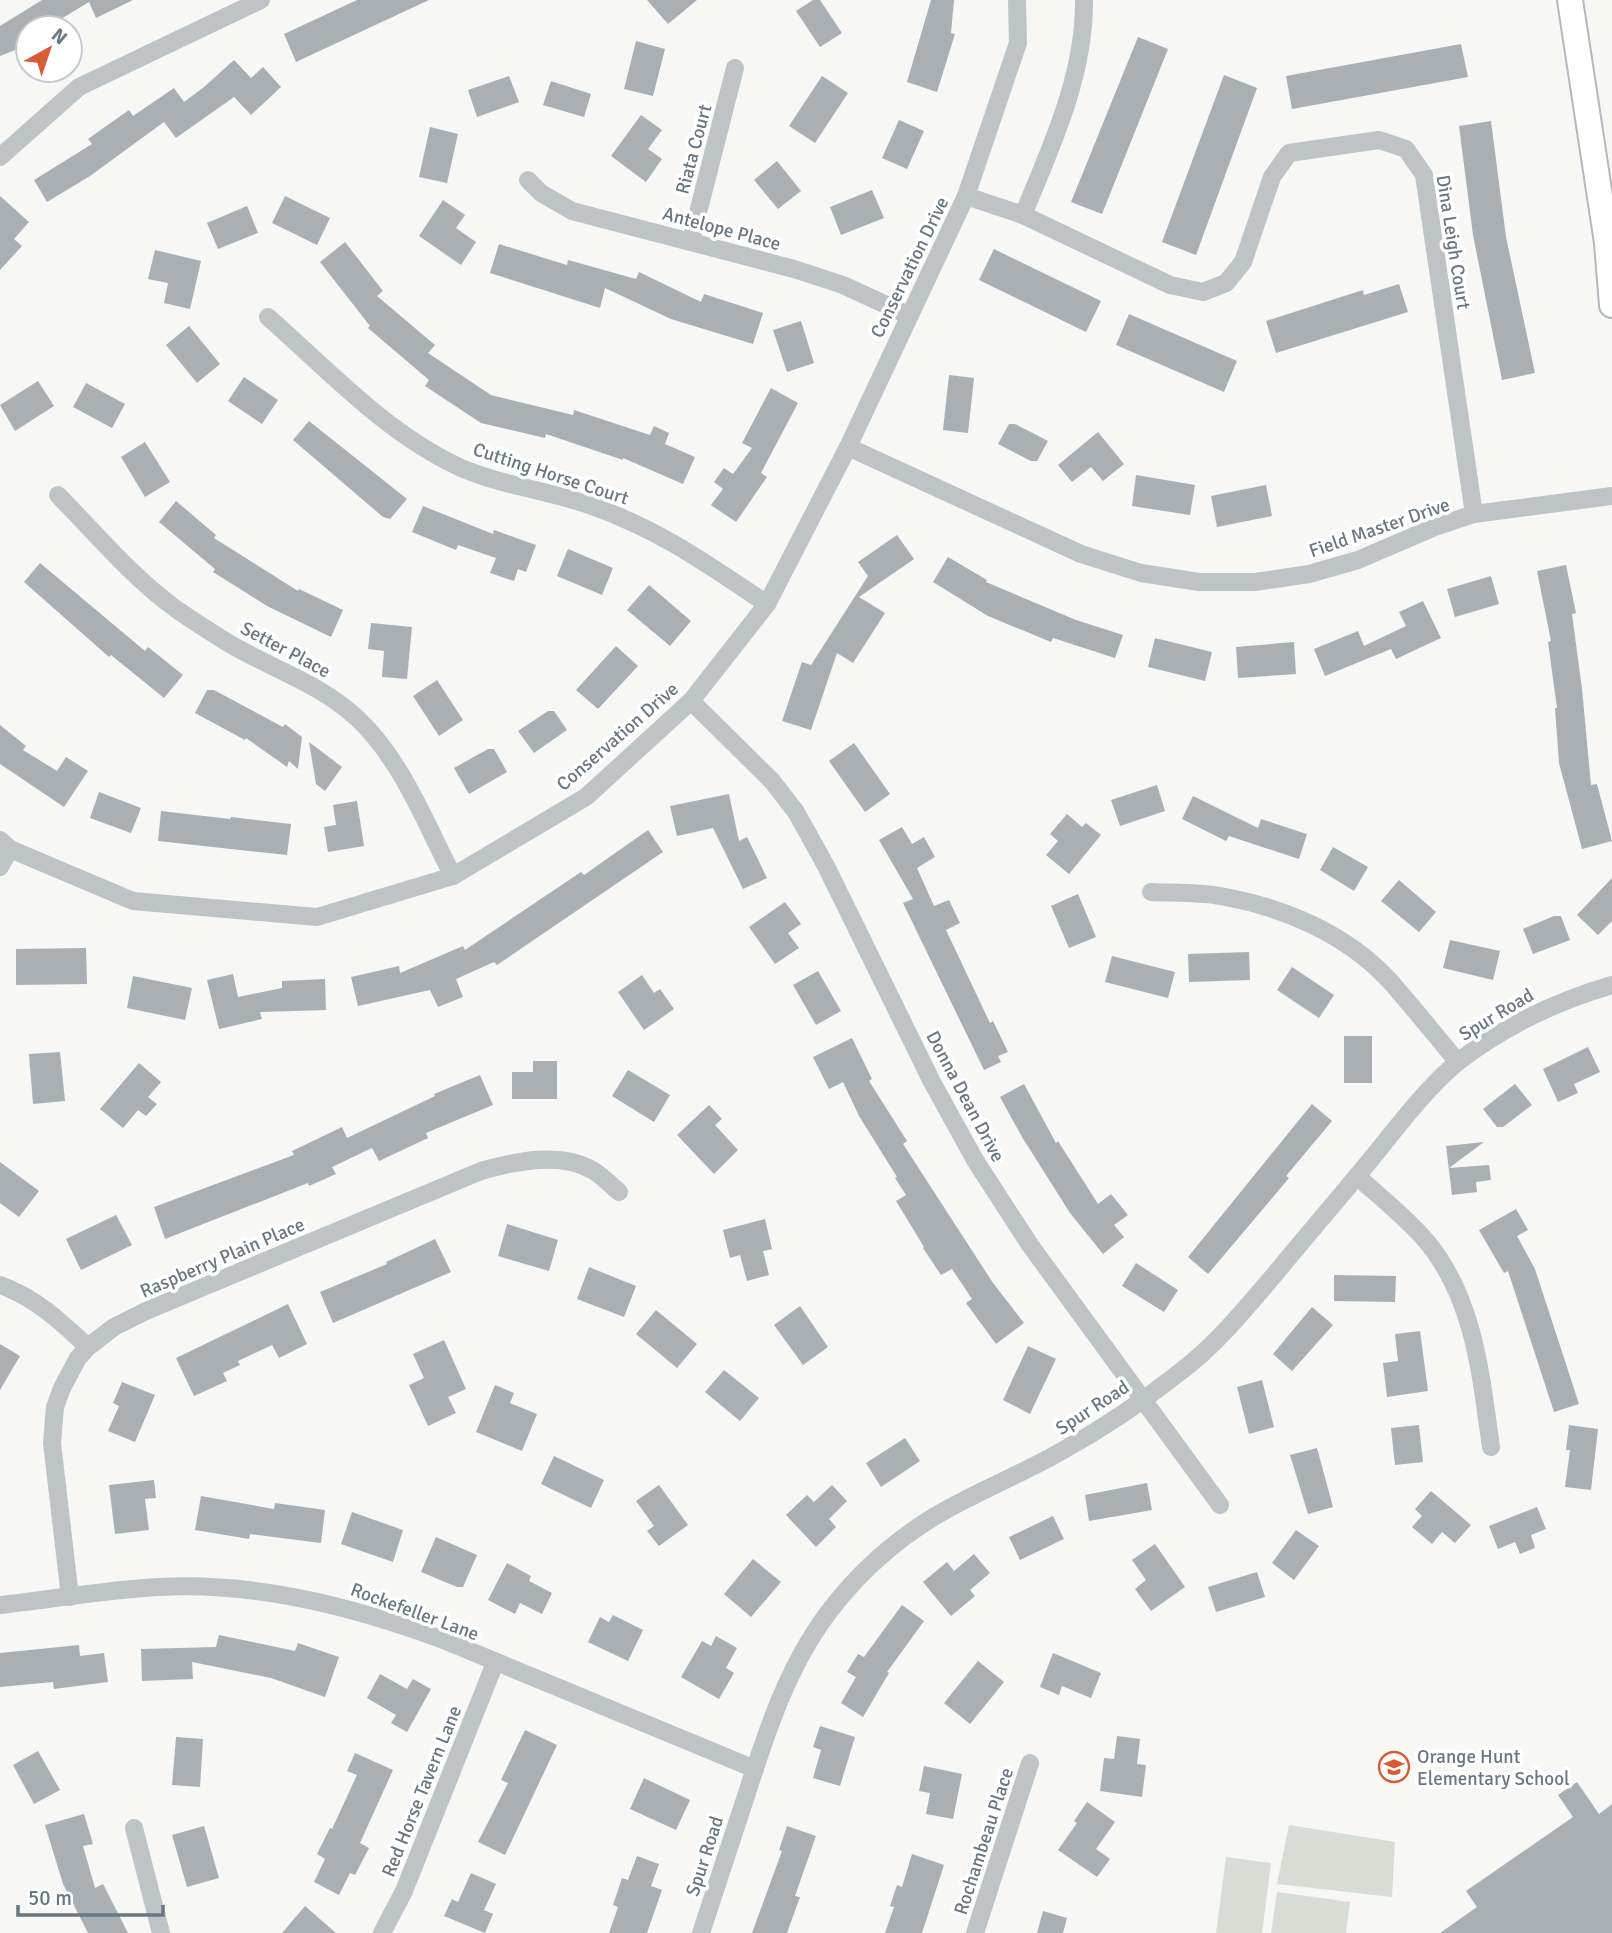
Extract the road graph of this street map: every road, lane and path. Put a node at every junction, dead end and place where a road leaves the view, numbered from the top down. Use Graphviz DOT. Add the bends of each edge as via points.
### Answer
graph roads {
  1 [pos="261,0"];
  2 [pos="1017,0"];
  3 [pos="1084,0"];
  4 [pos="1570,0"];
  5 [pos="736,68"];
  6 [pos="0,158"];
  7 [pos="528,180"];
  8 [pos="966,196"];
  9 [pos="1023,215"];
  10 [pos="691,240"];
  11 [pos="1609,253"];
  12 [pos="1612,305"];
  13 [pos="908,315"];
  14 [pos="268,317"];
  15 [pos="848,447"];
  16 [pos="58,495"];
  17 [pos="1612,496"];
  18 [pos="1474,514"];
  19 [pos="767,604"];
  20 [pos="691,701"];
  21 [pos="5,845"];
  22 [pos="0,867"];
  23 [pos="453,876"];
  24 [pos="1151,892"];
  25 [pos="1612,985"];
  26 [pos="1458,1062"];
  27 [pos="1357,1176"];
  28 [pos="619,1192"];
  29 [pos="0,1285"];
  30 [pos="88,1347"];
  31 [pos="1143,1399"];
  32 [pos="1491,1447"];
  33 [pos="1220,1504"];
  34 [pos="70,1597"];
  35 [pos="0,1605"];
  36 [pos="495,1663"];
  37 [pos="1030,1763"];
  38 [pos="755,1769"];
  39 [pos="134,1828"];
  40 [pos="161,1933"];
  41 [pos="382,1933"];
  42 [pos="701,1933"];
  43 [pos="975,1933"];
  1 -- 6 [label="street" via="79,87"];
  2 -- 8 [label="street, Conservation Drive" via="1018,43"];
  3 -- 9 [label="street" via="1074,77"];
  4 -- 11 [label="main road"];
  5 -- 10 [label="street, Riata Court"];
  7 -- 10 [label="street, Antelope Place" via="572,211"];
  8 -- 9 [label="street, Dina Leigh Court"];
  8 -- 13 [label="street, Conservation Drive"];
  9 -- 18 [label="street, Dina Leigh Court" via="1170,285 1203,292 1226,283 1243,261 1272,177 1289,153 1379,140 1406,149 1424,175"];
  10 -- 13 [label="street, Antelope Place" via="844,285"];
  11 -- 12 [label="main road"];
  13 -- 15 [label="street, Conservation Drive"];
  14 -- 19 [label="street, Cutting Horse Court" via="371,408 429,451 491,480 637,523"];
  15 -- 18 [label="street, Field Master Drive" via="1082,554 1141,572 1199,582 1255,582 1309,574 1358,560"];
  15 -- 19 [label="street, Conservation Drive"];
  16 -- 23 [label="street, Setter Place" via="175,608 228,643 317,687 358,719 400,775"];
  17 -- 18 [label="street, Field Master Drive"];
  19 -- 20 [label="street, Conservation Drive"];
  20 -- 23 [label="street, Conservation Drive" via="586,797"];
  20 -- 31 [label="street, Donna Dean Drive" via="772,781 796,812 975,1160 1030,1245"];
  21 -- 22 [label="street"];
  21 -- 23 [label="street, Conservation Drive" via="133,901 317,917"];
  24 -- 26 [label="street" via="1218,896 1272,908 1321,929 1388,979"];
  25 -- 26 [label="street, Spur Road" via="1532,1015"];
  26 -- 27 [label="street, Spur Road"];
  27 -- 31 [label="street, Spur Road" via="1223,1332"];
  27 -- 32 [label="street" via="1428,1244 1453,1284 1476,1348"];
  28 -- 30 [label="street, Raspberry Plain Place" via="592,1170 567,1161 522,1161 481,1171 146,1311"];
  29 -- 30 [label="street" via="47,1309"];
  30 -- 34 [label="street, Raspberry Plain Place" via="62,1388 52,1424"];
  31 -- 33 [label="street, Donna Dean Drive"];
  31 -- 38 [label="street, Spur Road" via="1060,1452 934,1517 870,1565 835,1603 804,1649"];
  34 -- 35 [label="street, Rockefeller Lane"];
  34 -- 36 [label="street, Rockefeller Lane" via="161,1587 293,1596 388,1620"];
  36 -- 38 [label="street, Rockefeller Lane"];
  36 -- 41 [label="street, Red Horse Tavern Lane" via="404,1891"];
  37 -- 43 [label="street, Rochambeau Place"];
  38 -- 42 [label="street, Spur Road"];
  39 -- 40 [label="street"];
}
